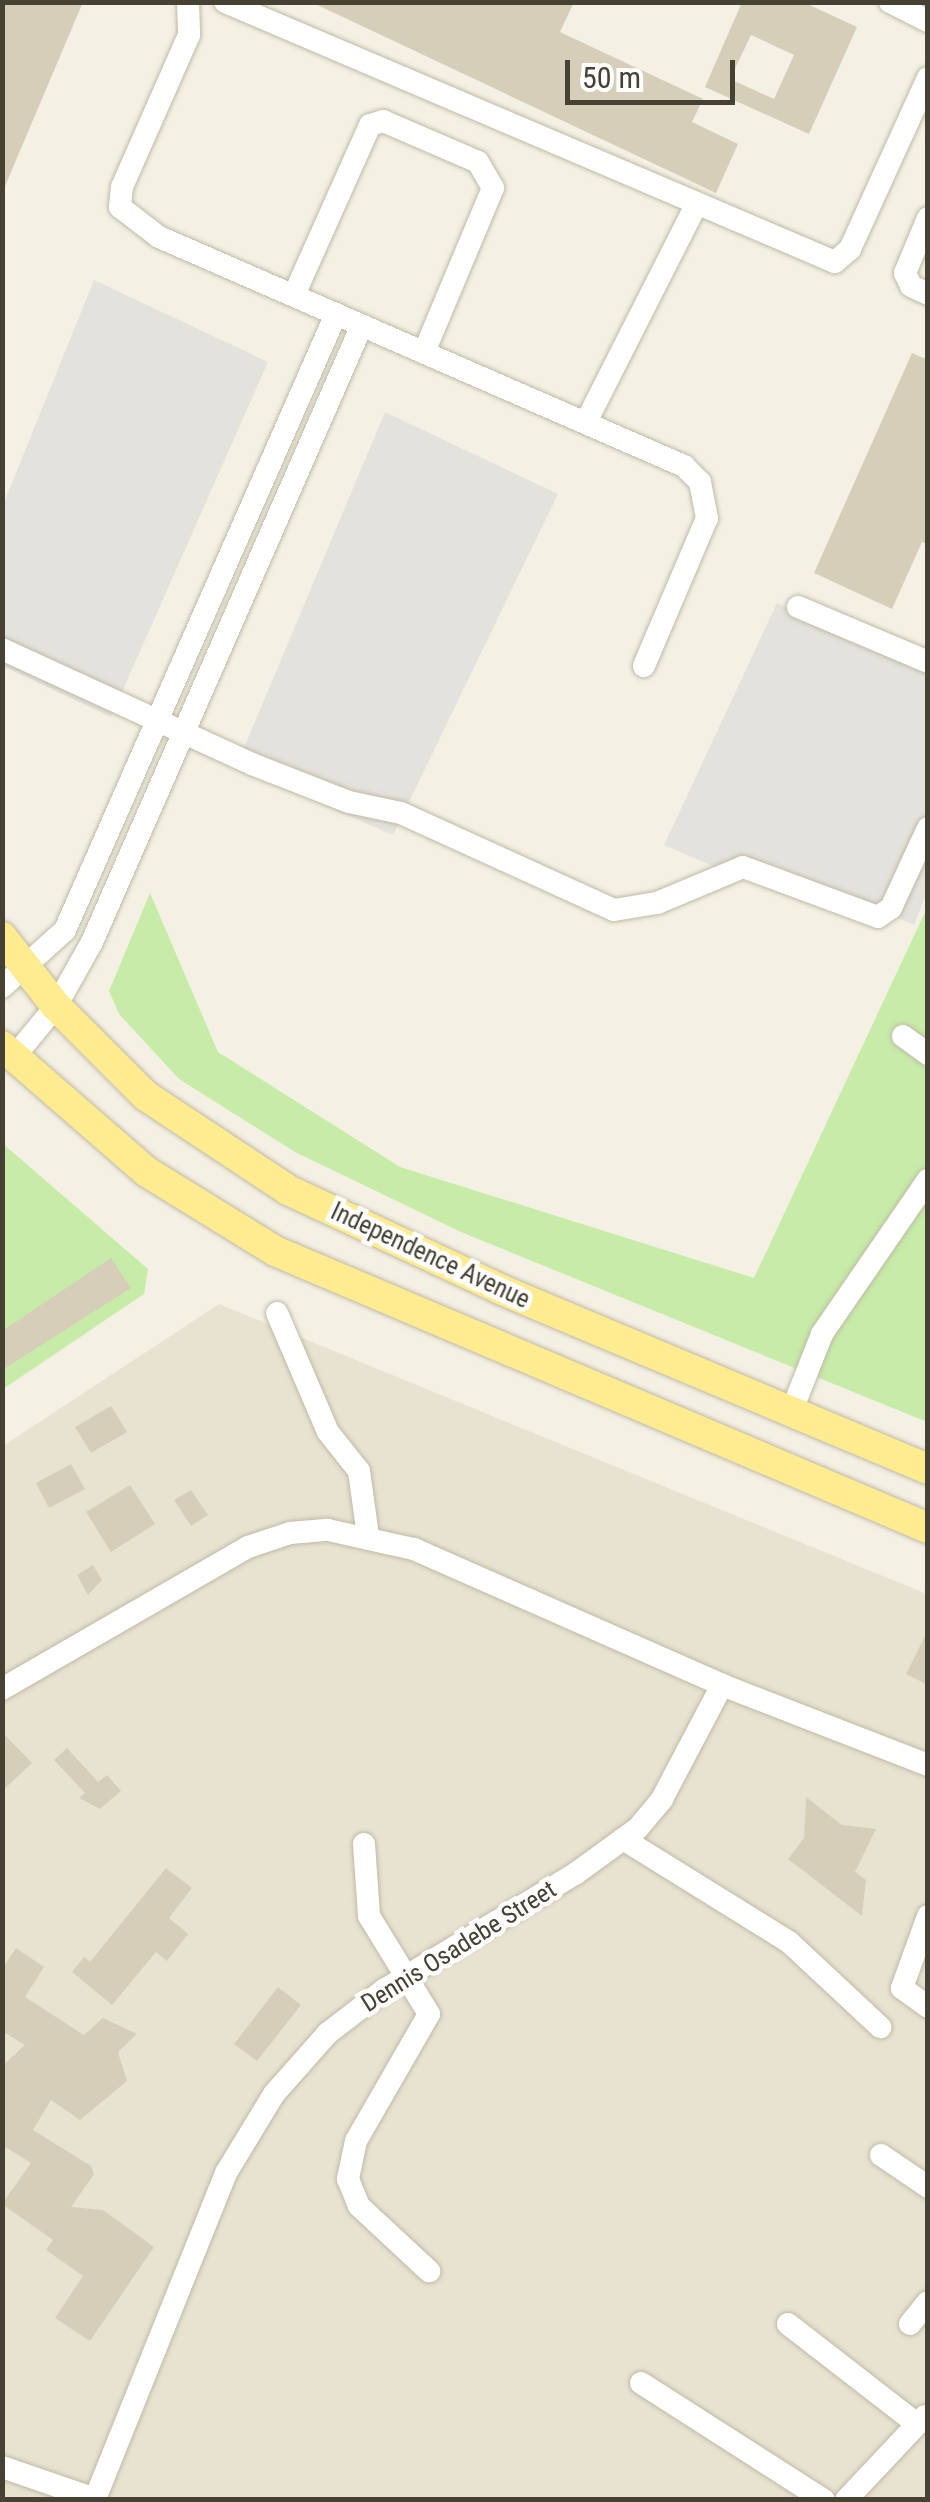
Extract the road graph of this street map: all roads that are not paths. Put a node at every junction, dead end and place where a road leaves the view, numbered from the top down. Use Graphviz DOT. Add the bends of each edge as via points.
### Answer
graph roads {
  1 [pos="188,2"];
  2 [pos="225,2"];
  3 [pos="890,2"];
  4 [pos="928,22"];
  5 [pos="928,78"];
  6 [pos="696,206"];
  7 [pos="928,218"];
  8 [pos="928,294"];
  9 [pos="294,295"];
  10 [pos="336,314"];
  11 [pos="362,325"];
  12 [pos="424,352"];
  13 [pos="586,422"];
  14 [pos="798,608"];
  15 [pos="2,649"];
  16 [pos="928,662"];
  17 [pos="644,666"];
  18 [pos="157,722"];
  19 [pos="185,734"];
  20 [pos="928,828"];
  21 [pos="2,937"];
  22 [pos="27,968"];
  23 [pos="2,987"];
  24 [pos="56,1006"];
  25 [pos="903,1036"];
  26 [pos="8,1052"];
  27 [pos="928,1054"];
  28 [pos="928,1180"];
  29 [pos="277,1313"];
  30 [pos="790,1415"];
  31 [pos="928,1469"];
  32 [pos="928,1528"];
  33 [pos="368,1536"];
  34 [pos="722,1684"];
  35 [pos="2,1688"];
  36 [pos="928,1765"];
  37 [pos="623,1840"];
  38 [pos="364,1844"];
  39 [pos="928,1916"];
  40 [pos="407,1976"];
  41 [pos="928,2008"];
  42 [pos="880,2027"];
  43 [pos="880,2155"];
  44 [pos="928,2187"];
  45 [pos="429,2271"];
  46 [pos="928,2302"];
  47 [pos="788,2324"];
  48 [pos="910,2324"];
  49 [pos="641,2383"];
  50 [pos="922,2419"];
  51 [pos="2,2467"];
  52 [pos="95,2500"];
  53 [pos="824,2500"];
  54 [pos="846,2500"];
  1 -- 9 [label="street" via="189,35 122,187 120,207 159,237"];
  2 -- 6 [label="street"];
  3 -- 4 [label="street"];
  5 -- 6 [label="street" via="841,259 826,261"];
  6 -- 13 [label="street"];
  7 -- 8 [label="street" via="905,273"];
  9 -- 10 [label="street"];
  9 -- 12 [label="street" via="370,125 383,121 478,162 493,188"];
  10 -- 11 [label="street"];
  10 -- 18 [label="street"];
  11 -- 12 [label="street"];
  11 -- 19 [label="street"];
  12 -- 13 [label="street"];
  13 -- 17 [label="street" via="684,466 707,500 707,518"];
  14 -- 16 [label="street"];
  15 -- 18 [label="street"];
  18 -- 19 [label="street"];
  18 -- 22 [label="street" via="65,930"];
  19 -- 20 [label="street" via="349,802 400,813 614,910 658,904 743,867 878,917 891,908"];
  19 -- 24 [label="street" via="92,942"];
  21 -- 22 [label="main road, Independence Avenue"];
  22 -- 23 [label="street"];
  22 -- 24 [label="main road, Independence Avenue"];
  24 -- 26 [label="street"];
  24 -- 30 [label="main road, Independence Avenue" via="146,1096 288,1190"];
  25 -- 27 [label="street"];
  26 -- 32 [label="main road" via="147,1172 274,1251"];
  28 -- 30 [label="street" via="822,1334"];
  29 -- 33 [label="street" via="328,1432 359,1472"];
  30 -- 31 [label="main road, Independence Avenue"];
  33 -- 34 [label="street" via="414,1549"];
  33 -- 35 [label="street" via="290,1532 248,1547"];
  34 -- 36 [label="street"];
  34 -- 37 [label="street, Dennis Osadebe Street" via="662,1799"];
  37 -- 40 [label="street, Dennis Osadebe Street"];
  37 -- 42 [label="street" via="789,1942"];
  38 -- 40 [label="street" via="368,1916"];
  39 -- 41 [label="street" via="902,1988"];
  40 -- 45 [label="street" via="427,2002 426,2028 356,2140 348,2179 359,2206"];
  40 -- 52 [label="street, Dennis Osadebe Street" via="328,2033 274,2094 236,2158"];
  43 -- 44 [label="street"];
  46 -- 48 [label="street"];
  47 -- 50 [label="street"];
  49 -- 53 [label="street"];
  50 -- 54 [label="street"];
  51 -- 52 [label="street"];
}
